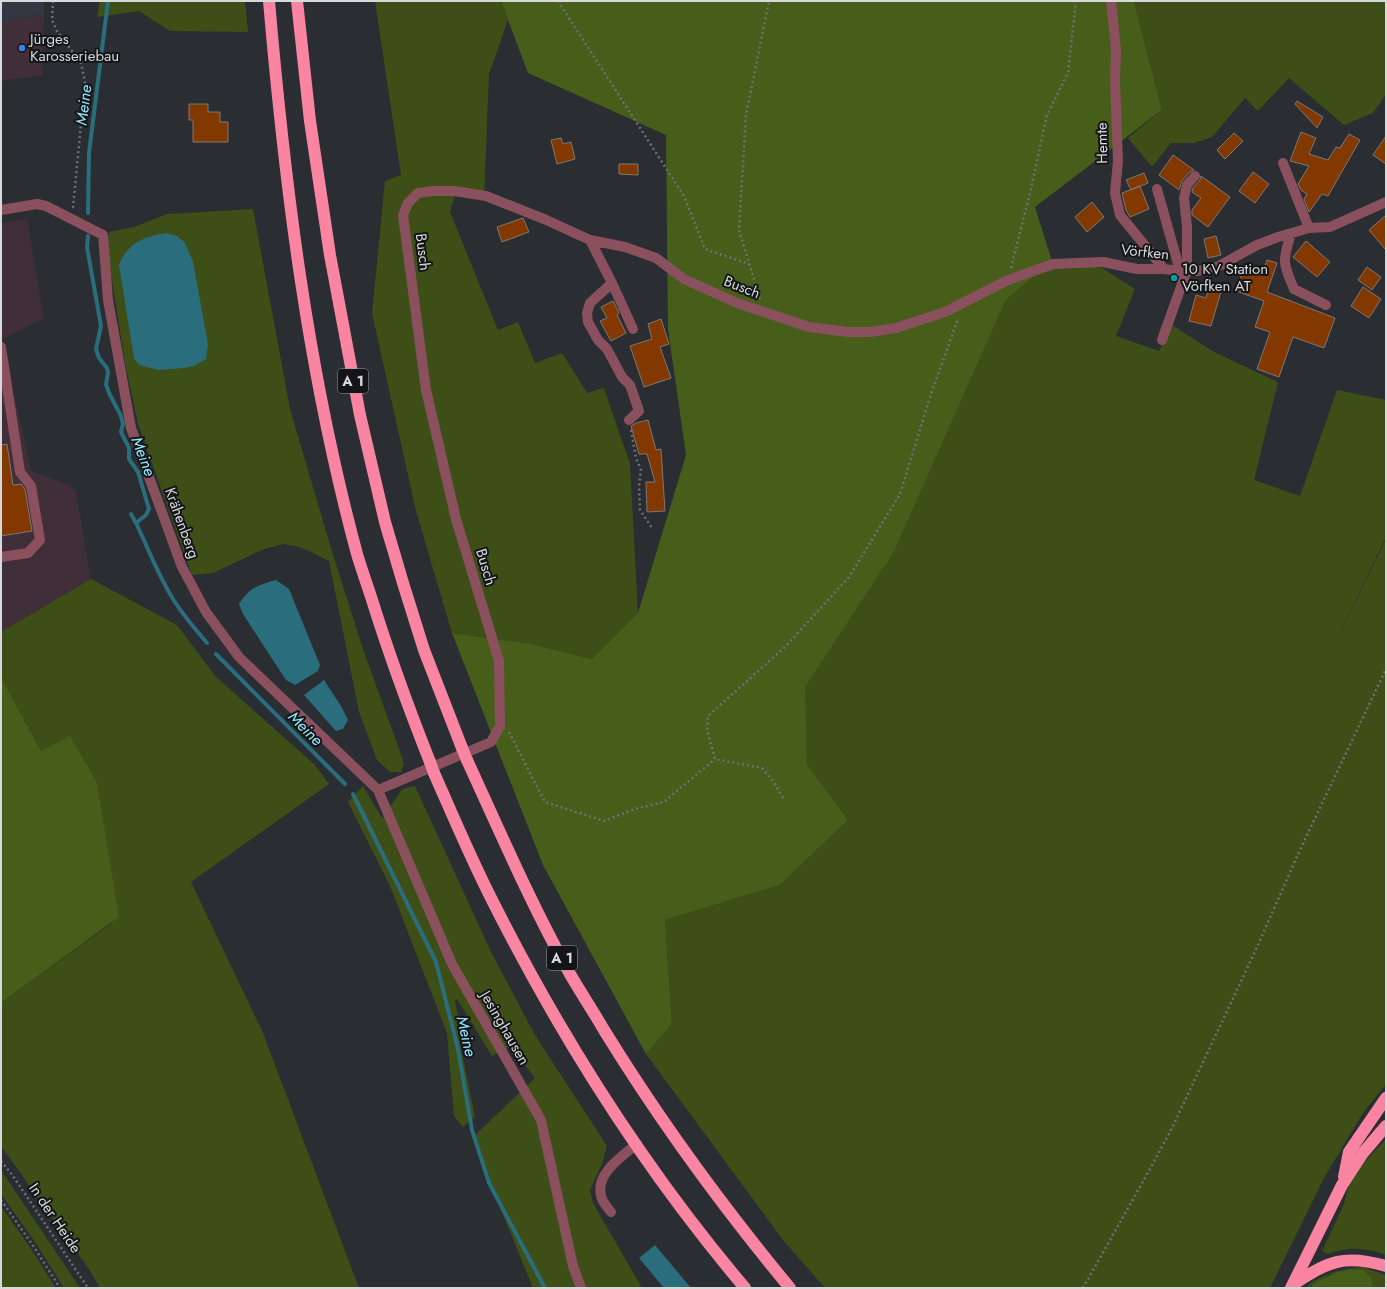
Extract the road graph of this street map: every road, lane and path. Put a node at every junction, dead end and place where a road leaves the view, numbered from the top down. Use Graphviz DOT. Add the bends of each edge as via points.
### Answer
graph roads {
  1 [pos="52,1"];
  2 [pos="269,1"];
  3 [pos="297,1"];
  4 [pos="558,1"];
  5 [pos="770,1"];
  6 [pos="1076,1"];
  7 [pos="1111,1"];
  8 [pos="1283,163"];
  9 [pos="1195,176"];
  10 [pos="1157,189"];
  11 [pos="1386,202"];
  12 [pos="1,210"];
  13 [pos="72,219"];
  14 [pos="1309,228"];
  15 [pos="1291,234"];
  16 [pos="590,240"];
  17 [pos="749,264"];
  18 [pos="1164,269"];
  19 [pos="1184,271"];
  20 [pos="1008,280"];
  21 [pos="612,283"];
  22 [pos="1326,305"];
  23 [pos="764,312"];
  24 [pos="945,312"];
  25 [pos="959,317"];
  26 [pos="633,329"];
  27 [pos="1162,340"];
  28 [pos="1,347"];
  29 [pos="629,420"];
  30 [pos="652,528"];
  31 [pos="1,557"];
  32 [pos="1386,669"];
  33 [pos="500,714"];
  34 [pos="715,759"];
  35 [pos="378,790"];
  36 [pos="783,798"];
  37 [pos="1386,1098"];
  38 [pos="1386,1126"];
  39 [pos="637,1144"];
  40 [pos="1,1161"];
  41 [pos="1342,1185"];
  42 [pos="1,1200"];
  43 [pos="611,1212"];
  44 [pos="1386,1266"];
  45 [pos="1292,1286"];
  46 [pos="60,1288"];
  47 [pos="88,1288"];
  48 [pos="581,1288"];
  49 [pos="745,1288"];
  50 [pos="790,1288"];
  51 [pos="1083,1288"];
  1 -- 13 [label="path" via="52,20 56,31 81,63 85,82"];
  2 -- 39 [label="highway, A 1" via="274,66 304,306 320,399 358,556 400,684 432,768 492,900 545,997 603,1094"];
  3 -- 50 [label="highway, A 1, bridge" via="310,121 329,248 360,415 385,522 424,650 467,760 518,873 570,974 629,1070 679,1144 733,1218"];
  4 -- 17 [label="path" via="684,196 705,249"];
  5 -- 17 [label="path" via="746,115 739,230"];
  6 -- 20 [label="path" via="1068,73 1047,115"];
  7 -- 18 [label="street, Hemte" via="1116,50 1118,161 1115,193 1120,214"];
  8 -- 14 [label="street"];
  9 -- 19 [label="street" via="1187,185 1184,198 1187,227"];
  10 -- 19 [label="street"];
  11 -- 14 [label="street, Vörfken" via="1330,227"];
  12 -- 13 [label="street, Krähenberg" via="37,204"];
  13 -- 35 [label="street, Krähenberg" via="103,235 108,300 131,428 182,567 199,599 239,656"];
  14 -- 15 [label="street, Vörfken"];
  15 -- 19 [label="street, Vörfken" via="1257,245 1219,266"];
  15 -- 22 [label="street" via="1285,252 1285,266 1294,289"];
  16 -- 21 [label="street"];
  16 -- 23 [label="street, Busch" via="625,247 656,258 684,279"];
  16 -- 33 [label="street, Busch" via="486,196 454,191 418,193 408,203 403,215 426,390 456,519 499,661"];
  17 -- 23 [label="path"];
  18 -- 19 [label="street, Vörfken"];
  18 -- 20 [label="street, Vörfken" via="1137,269 1103,262 1053,264"];
  19 -- 27 [label="street"];
  20 -- 24 [label="street, Vörfken"];
  21 -- 26 [label="street"];
  21 -- 29 [label="street" via="590,302 588,322 630,385 639,411"];
  23 -- 24 [label="street, Busch" via="809,326 848,332 870,332 896,328"];
  25 -- 34 [label="path" via="931,394 900,494 850,577 785,647 708,716 708,730"];
  28 -- 31 [label="street" via="20,472 31,486 40,540 28,553"];
  29 -- 30 [label="path" via="636,458 641,470 640,510"];
  32 -- 51 [label="path" via="1172,1128"];
  33 -- 34 [label="path" via="545,802 604,821 635,809 664,802"];
  33 -- 35 [label="street, Busch" via="500,726 491,742"];
  34 -- 36 [label="path" via="762,768"];
  35 -- 48 [label="street, Jesinghausen" via="452,964 541,1120 573,1266"];
  37 -- 41 [label="highway" via="1349,1152"];
  38 -- 41 [label="highway" via="1363,1153"];
  39 -- 43 [label="street" via="605,1174 600,1188 601,1197"];
  39 -- 49 [label="highway, A 1" via="708,1244"];
  40 -- 47 [label="path, In der Heide"];
  41 -- 45 [label="highway"];
  42 -- 46 [label="path"];
  44 -- 45 [label="highway" via="1368,1260 1342,1260 1319,1268"];
}
